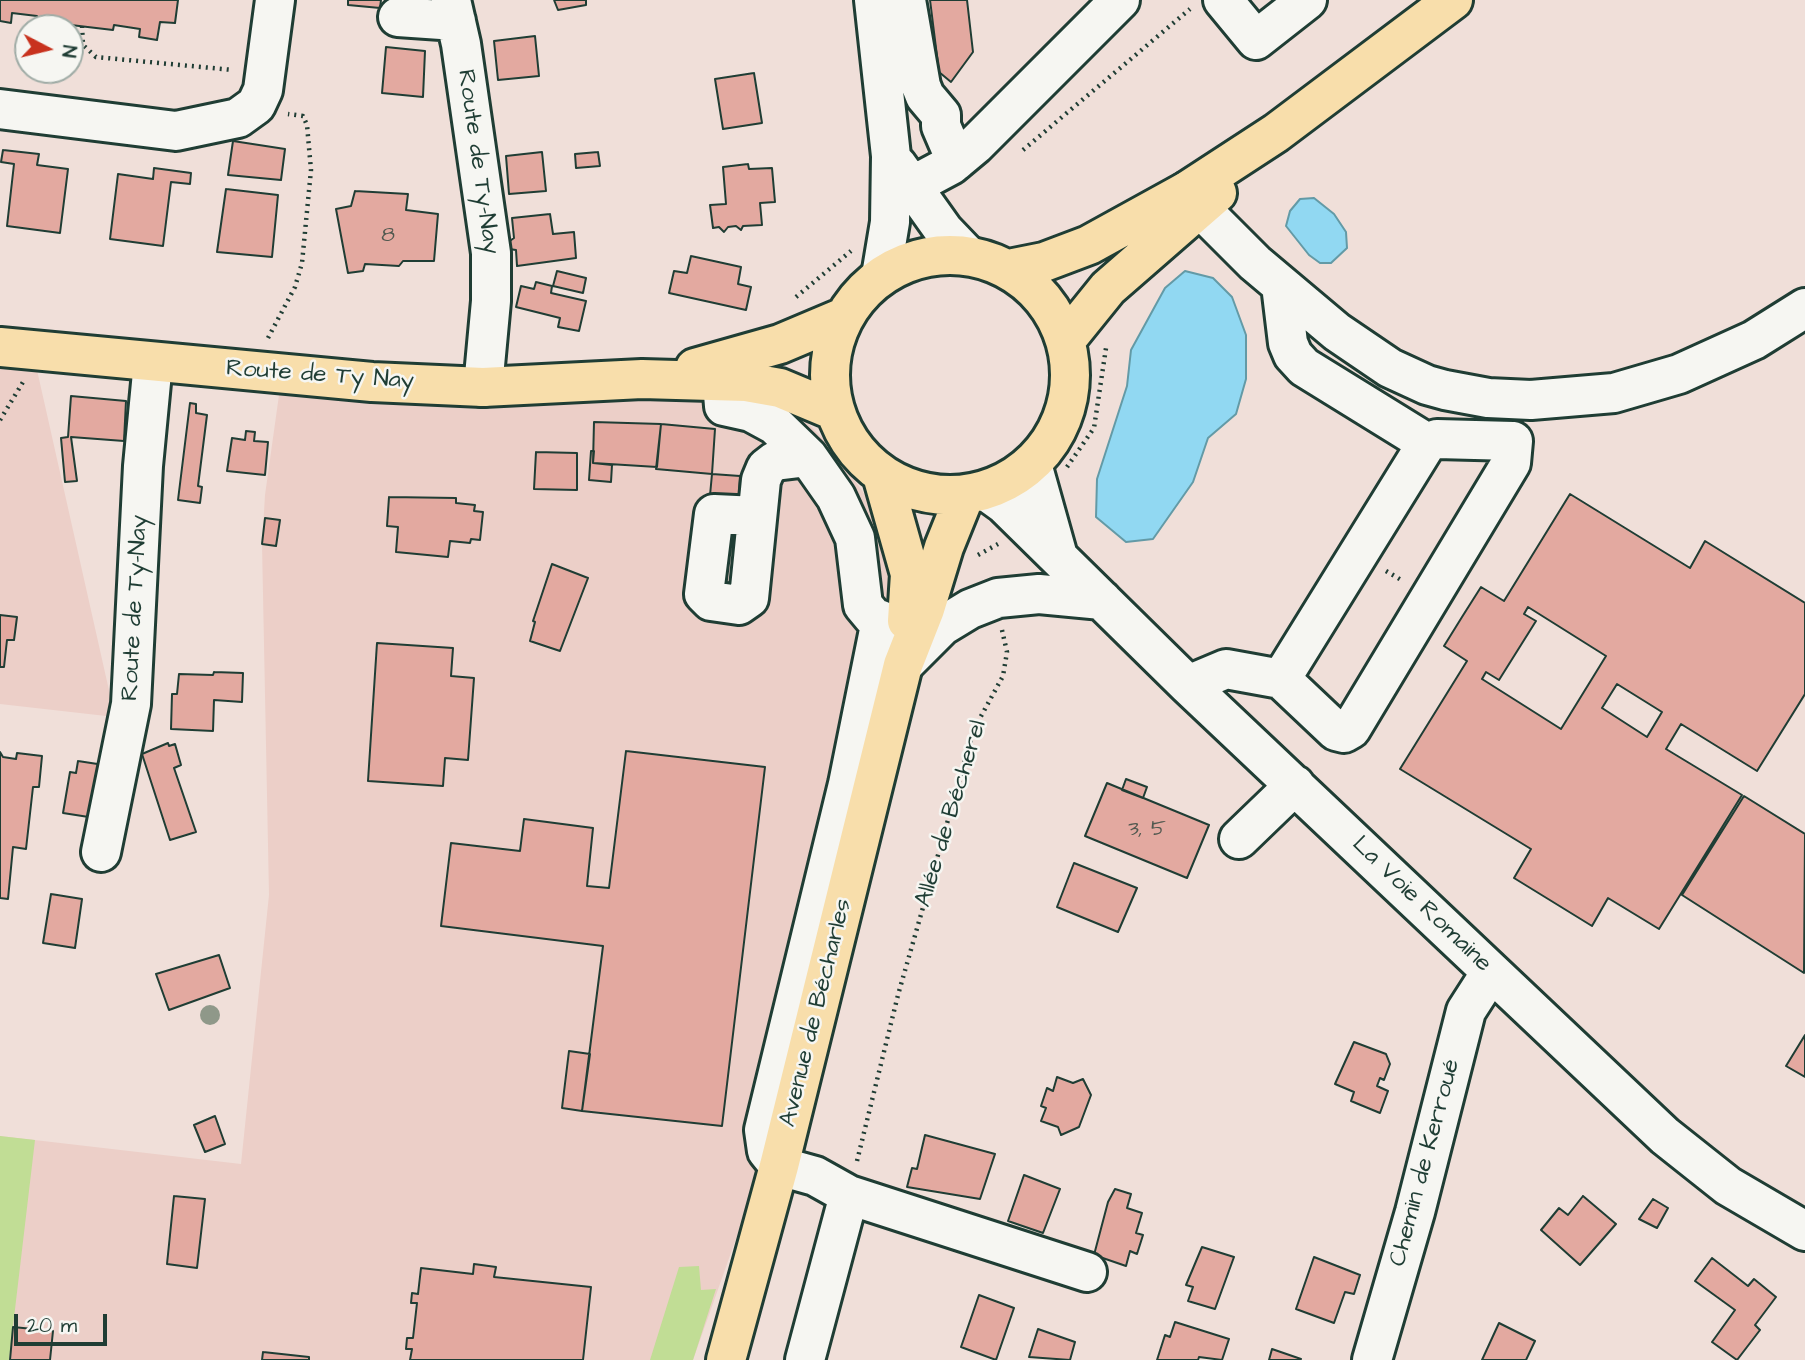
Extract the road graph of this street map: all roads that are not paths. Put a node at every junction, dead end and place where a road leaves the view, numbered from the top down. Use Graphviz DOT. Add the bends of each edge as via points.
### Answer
graph roads {
  1 [pos="275,0"];
  2 [pos="874,0"];
  3 [pos="906,0"];
  4 [pos="1120,0"];
  5 [pos="1223,0"];
  6 [pos="1307,0"];
  7 [pos="1452,0"];
  8 [pos="453,11"];
  9 [pos="398,17"];
  10 [pos="0,109"];
  11 [pos="956,161"];
  12 [pos="897,180"];
  13 [pos="1193,200"];
  14 [pos="967,255"];
  15 [pos="1009,269"];
  16 [pos="881,276"];
  17 [pos="1281,285"];
  18 [pos="1805,308"];
  19 [pos="844,317"];
  20 [pos="1066,340"];
  21 [pos="0,347"];
  22 [pos="153,362"];
  23 [pos="642,379"];
  24 [pos="722,381"];
  25 [pos="483,387"];
  26 [pos="835,411"];
  27 [pos="1427,443"];
  28 [pos="808,457"];
  29 [pos="1032,464"];
  30 [pos="882,475"];
  31 [pos="976,493"];
  32 [pos="757,516"];
  33 [pos="1057,555"];
  34 [pos="1102,600"];
  35 [pos="903,665"];
  36 [pos="1281,679"];
  37 [pos="1188,685"];
  38 [pos="1295,785"];
  39 [pos="1240,839"];
  40 [pos="101,852"];
  41 [pos="1491,972"];
  42 [pos="779,1166"];
  43 [pos="849,1195"];
  44 [pos="1805,1231"];
  45 [pos="1087,1272"];
  46 [pos="726,1360"];
  47 [pos="806,1360"];
  48 [pos="1372,1360"];
  1 -- 10 [label="street" via="261,90 238,118 176,131"];
  2 -- 12 [label="street"];
  3 -- 11 [label="street" via="921,86 941,115 945,139"];
  4 -- 11 [label="street"];
  5 -- 6 [label="street" via="1256,40"];
  7 -- 13 [label="main road" via="1276,134 1235,177"];
  8 -- 9 [label="street, Route de Ty-Nay"];
  8 -- 25 [label="street, Route de Ty-Nay" via="491,253 476,300"];
  11 -- 12 [label="street"];
  12 -- 14 [label="street"];
  12 -- 16 [label="street"];
  13 -- 15 [label="main road" via="1044,262"];
  13 -- 17 [label="street"];
  13 -- 20 [label="main road" via="1108,288"];
  14 -- 15 [label="main road"];
  14 -- 16 [label="main road" via="922,257"];
  15 -- 20 [label="main road" via="1033,287 1053,311"];
  16 -- 19 [label="main road"];
  17 -- 18 [label="street" via="1364,352 1410,378 1488,398 1531,400 1594,397 1658,382 1754,340"];
  17 -- 27 [label="street" via="1288,343 1304,367"];
  19 -- 23 [label="main road, Route de Ty Nay" via="742,357"];
  19 -- 26 [label="main road" via="833,347 829,379"];
  20 -- 29 [label="main road" via="1071,373 1067,407 1053,438"];
  21 -- 22 [label="main road, Route de Ty Nay"];
  22 -- 25 [label="main road, Route de Ty Nay" via="261,374"];
  22 -- 40 [label="street, Route de Ty-Nay" via="131,704"];
  23 -- 24 [label="main road, Route de Ty Nay"];
  23 -- 25 [label="main road, Route de Ty Nay"];
  24 -- 26 [label="main road, Route de Ty Nay" via="780,388"];
  24 -- 28 [label="street" via="724,407 764,418"];
  26 -- 30 [label="main road" via="856,451"];
  27 -- 36 [label="street"];
  27 -- 36 [label="street" via="1437,439 1513,441 1511,463 1351,729 1345,733 1336,730"];
  28 -- 32 [label="street" via="775,461 766,467"];
  28 -- 42 [label="street" via="836,497 855,538 863,605 881,620 848,784 764,1130 767,1151"];
  29 -- 31 [label="main road" via="1010,480"];
  29 -- 33 [label="street"];
  30 -- 31 [label="main road" via="936,495"];
  30 -- 35 [label="main road, Avenue de Bécharles" via="910,574"];
  31 -- 33 [label="street, La Voie Romaine" via="1004,504"];
  31 -- 35 [label="main road, Avenue de Bécharles" via="944,547"];
  33 -- 34 [label="street, La Voie Romaine"];
  34 -- 35 [label="street" via="1039,594 989,601 942,626"];
  34 -- 37 [label="street, La Voie Romaine"];
  35 -- 42 [label="main road, Avenue de Bécharles"];
  36 -- 37 [label="street" via="1226,669"];
  37 -- 38 [label="street, La Voie Romaine"];
  38 -- 39 [label="street"];
  38 -- 41 [label="street, La Voie Romaine"];
  41 -- 44 [label="street, La Voie Romaine" via="1693,1160"];
  41 -- 48 [label="street, Chemin de Kerroué" via="1466,1011"];
  42 -- 43 [label="street" via="815,1176"];
  42 -- 46 [label="main road, Avenue de Bécharles"];
  43 -- 45 [label="street"];
  43 -- 47 [label="street"];
}
